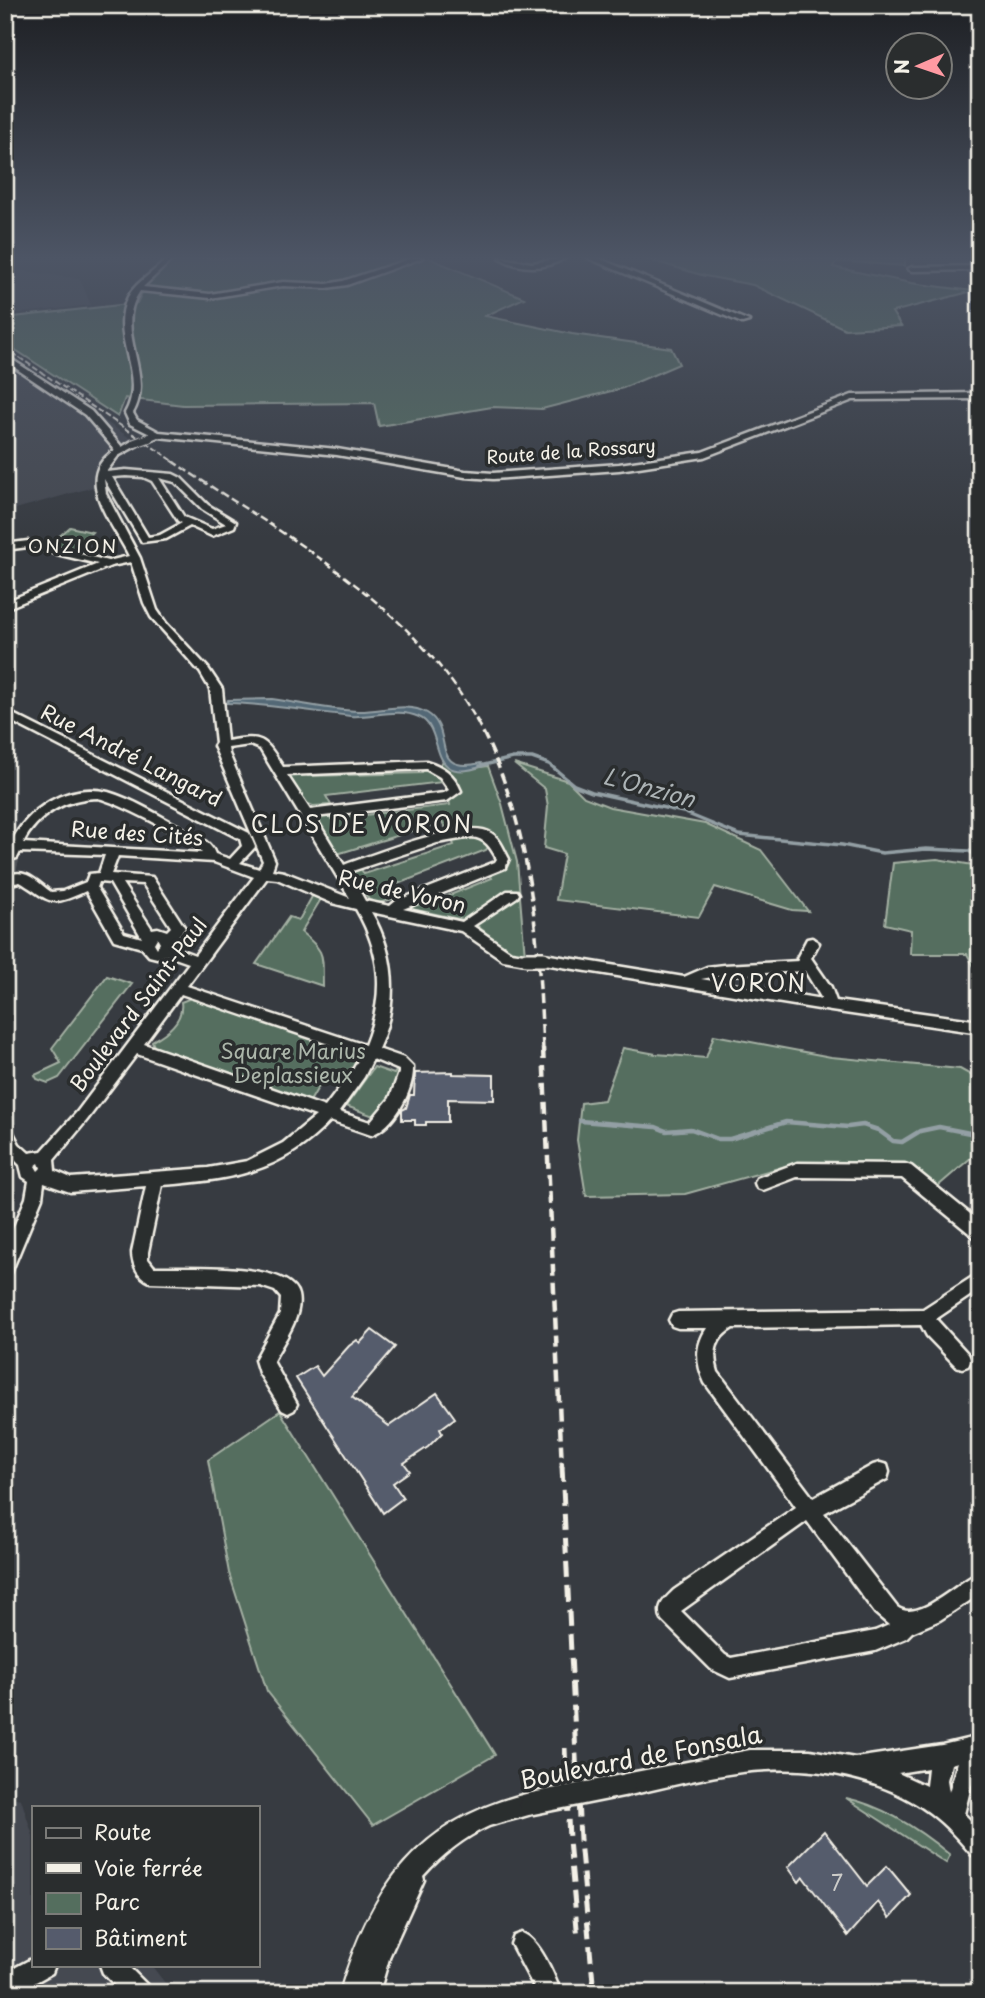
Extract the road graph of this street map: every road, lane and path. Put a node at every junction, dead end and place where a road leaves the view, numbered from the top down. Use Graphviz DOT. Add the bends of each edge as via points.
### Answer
graph roads {
  1 [pos="129,351"];
  2 [pos="5,357"];
  3 [pos="980,396"];
  4 [pos="153,436"];
  5 [pos="119,449"];
  6 [pos="101,474"];
  7 [pos="146,475"];
  8 [pos="189,523"];
  9 [pos="5,547"];
  10 [pos="135,558"];
  11 [pos="108,564"];
  12 [pos="7,604"];
  13 [pos="5,713"];
  14 [pos="220,746"];
  15 [pos="279,771"];
  16 [pos="307,814"];
  17 [pos="108,851"];
  18 [pos="207,857"];
  19 [pos="10,862"];
  20 [pos="232,864"];
  21 [pos="342,870"];
  22 [pos="264,873"];
  23 [pos="101,880"];
  24 [pos="512,894"];
  25 [pos="127,904"];
  26 [pos="360,905"];
  27 [pos="105,912"];
  28 [pos="392,912"];
  29 [pos="465,927"];
  30 [pos="148,940"];
  31 [pos="812,943"];
  32 [pos="165,944"];
  33 [pos="197,961"];
  34 [pos="809,965"];
  35 [pos="686,983"];
  36 [pos="178,988"];
  37 [pos="831,1006"];
  38 [pos="980,1027"];
  39 [pos="135,1047"];
  40 [pos="370,1052"];
  41 [pos="329,1115"];
  42 [pos="5,1131"];
  43 [pos="39,1168"];
  44 [pos="155,1179"];
  45 [pos="763,1183"];
  46 [pos="980,1232"];
  47 [pos="5,1268"];
  48 [pos="980,1279"];
  49 [pos="926,1317"];
  50 [pos="678,1320"];
  51 [pos="732,1320"];
  52 [pos="962,1360"];
  53 [pos="288,1404"];
  54 [pos="880,1472"];
  55 [pos="809,1508"];
  56 [pos="980,1582"];
  57 [pos="906,1623"];
  58 [pos="980,1746"];
  59 [pos="980,1751"];
  60 [pos="942,1756"];
  61 [pos="850,1769"];
  62 [pos="946,1813"];
  63 [pos="980,1847"];
  64 [pos="426,1857"];
  65 [pos="522,1944"];
  66 [pos="42,1966"];
  67 [pos="112,1966"];
  68 [pos="5,1986"];
  69 [pos="139,1993"];
  70 [pos="352,1993"];
  71 [pos="367,1993"];
  72 [pos="549,1993"];
  1 -- 4 [label="street" via="137,397 129,413 133,422"];
  2 -- 5 [label="street" via="88,413"];
  3 -- 4 [label="street, Route de la Rossary" via="852,398 704,454 619,467 493,476 337,452"];
  4 -- 5 [label="street, bridge"];
  5 -- 6 [label="street"];
  6 -- 7 [label="street"];
  6 -- 8 [label="street" via="107,476 145,540 163,537"];
  6 -- 10 [label="street" via="102,499"];
  7 -- 8 [label="street" via="155,479 179,516"];
  7 -- 8 [label="street" via="174,477 205,507 232,523 212,533"];
  9 -- 11 [label="street" via="28,544"];
  10 -- 11 [label="street"];
  10 -- 14 [label="street" via="154,613 208,674"];
  11 -- 12 [label="street"];
  13 -- 20 [label="street, Rue André Langard" via="245,836 248,847"];
  14 -- 15 [label="street" via="245,741 260,744"];
  14 -- 22 [label="street" via="268,855"];
  15 -- 16 [label="street"];
  15 -- 16 [label="street" via="426,765 439,770 455,791 447,797"];
  16 -- 21 [label="street"];
  17 -- 18 [label="street, Rue des Cités"];
  17 -- 19 [label="street, Rue des Cités"];
  17 -- 23 [label="street"];
  18 -- 19 [label="street" via="204,846 98,794 47,808 28,825"];
  18 -- 20 [label="street, Rue des Cités"];
  19 -- 23 [label="street" via="24,878 55,897"];
  20 -- 22 [label="street, Rue des Cités"];
  21 -- 26 [label="street"];
  21 -- 28 [label="street" via="464,832 486,836 503,859 500,865 401,904"];
  22 -- 26 [label="street, Rue de Voron"];
  22 -- 33 [label="street, Boulevard Saint-Paul"];
  23 -- 25 [label="street" via="116,886"];
  23 -- 27 [label="street"];
  23 -- 32 [label="street" via="147,880 178,928"];
  24 -- 29 [label="street"];
  25 -- 27 [label="street"];
  25 -- 30 [label="street"];
  26 -- 28 [label="street, Rue de Voron"];
  26 -- 40 [label="street" via="379,940 384,962 381,1013"];
  27 -- 30 [label="street" via="119,937"];
  28 -- 29 [label="street, Rue de Voron"];
  29 -- 35 [label="street, Rue de Voron, bridge" via="508,956"];
  30 -- 32 [label="street" via="152,951"];
  31 -- 34 [label="street" via="804,955"];
  32 -- 33 [label="street"];
  33 -- 36 [label="street, Boulevard Saint-Paul"];
  34 -- 35 [label="street" via="732,969 691,977"];
  34 -- 37 [label="street"];
  35 -- 37 [label="street"];
  36 -- 39 [label="street, Boulevard Saint-Paul"];
  36 -- 40 [label="street"];
  37 -- 38 [label="street"];
  39 -- 41 [label="street"];
  39 -- 43 [label="street, Boulevard Saint-Paul"];
  40 -- 41 [label="street"];
  40 -- 41 [label="street" via="408,1070 407,1080 381,1125 371,1129"];
  41 -- 44 [label="street" via="297,1144 257,1164"];
  42 -- 43 [label="street" via="15,1149"];
  43 -- 44 [label="street" via="70,1185"];
  43 -- 47 [label="street" via="34,1198"];
  44 -- 53 [label="street" via="140,1252 144,1269 160,1276 260,1278 287,1292 288,1315 264,1360"];
  45 -- 46 [label="street" via="797,1170 905,1171"];
  48 -- 49 [label="street"];
  49 -- 51 [label="street"];
  49 -- 52 [label="street"];
  50 -- 51 [label="street"];
  51 -- 55 [label="street" via="708,1340 706,1364 723,1394"];
  54 -- 55 [label="street"];
  55 -- 57 [label="street" via="883,1606"];
  55 -- 57 [label="street" via="681,1597 669,1609 673,1618 730,1668 876,1641"];
  56 -- 57 [label="street" via="930,1614"];
  58 -- 60 [label="street"];
  59 -- 62 [label="street" via="961,1776 955,1811"];
  60 -- 61 [label="street"];
  60 -- 62 [label="street" via="936,1780"];
  61 -- 62 [label="street, Boulevard de Fonsala" via="907,1789"];
  61 -- 64 [label="street, Boulevard de Fonsala, bridge" via="768,1759 530,1804 469,1824"];
  62 -- 63 [label="street, Boulevard de Fonsala"];
  64 -- 70 [label="street, Boulevard de Fonsala" via="380,1914"];
  64 -- 71 [label="street, Boulevard de Fonsala" via="395,1915"];
  65 -- 72 [label="street"];
  66 -- 68 [label="street"];
  67 -- 69 [label="street"];
}
